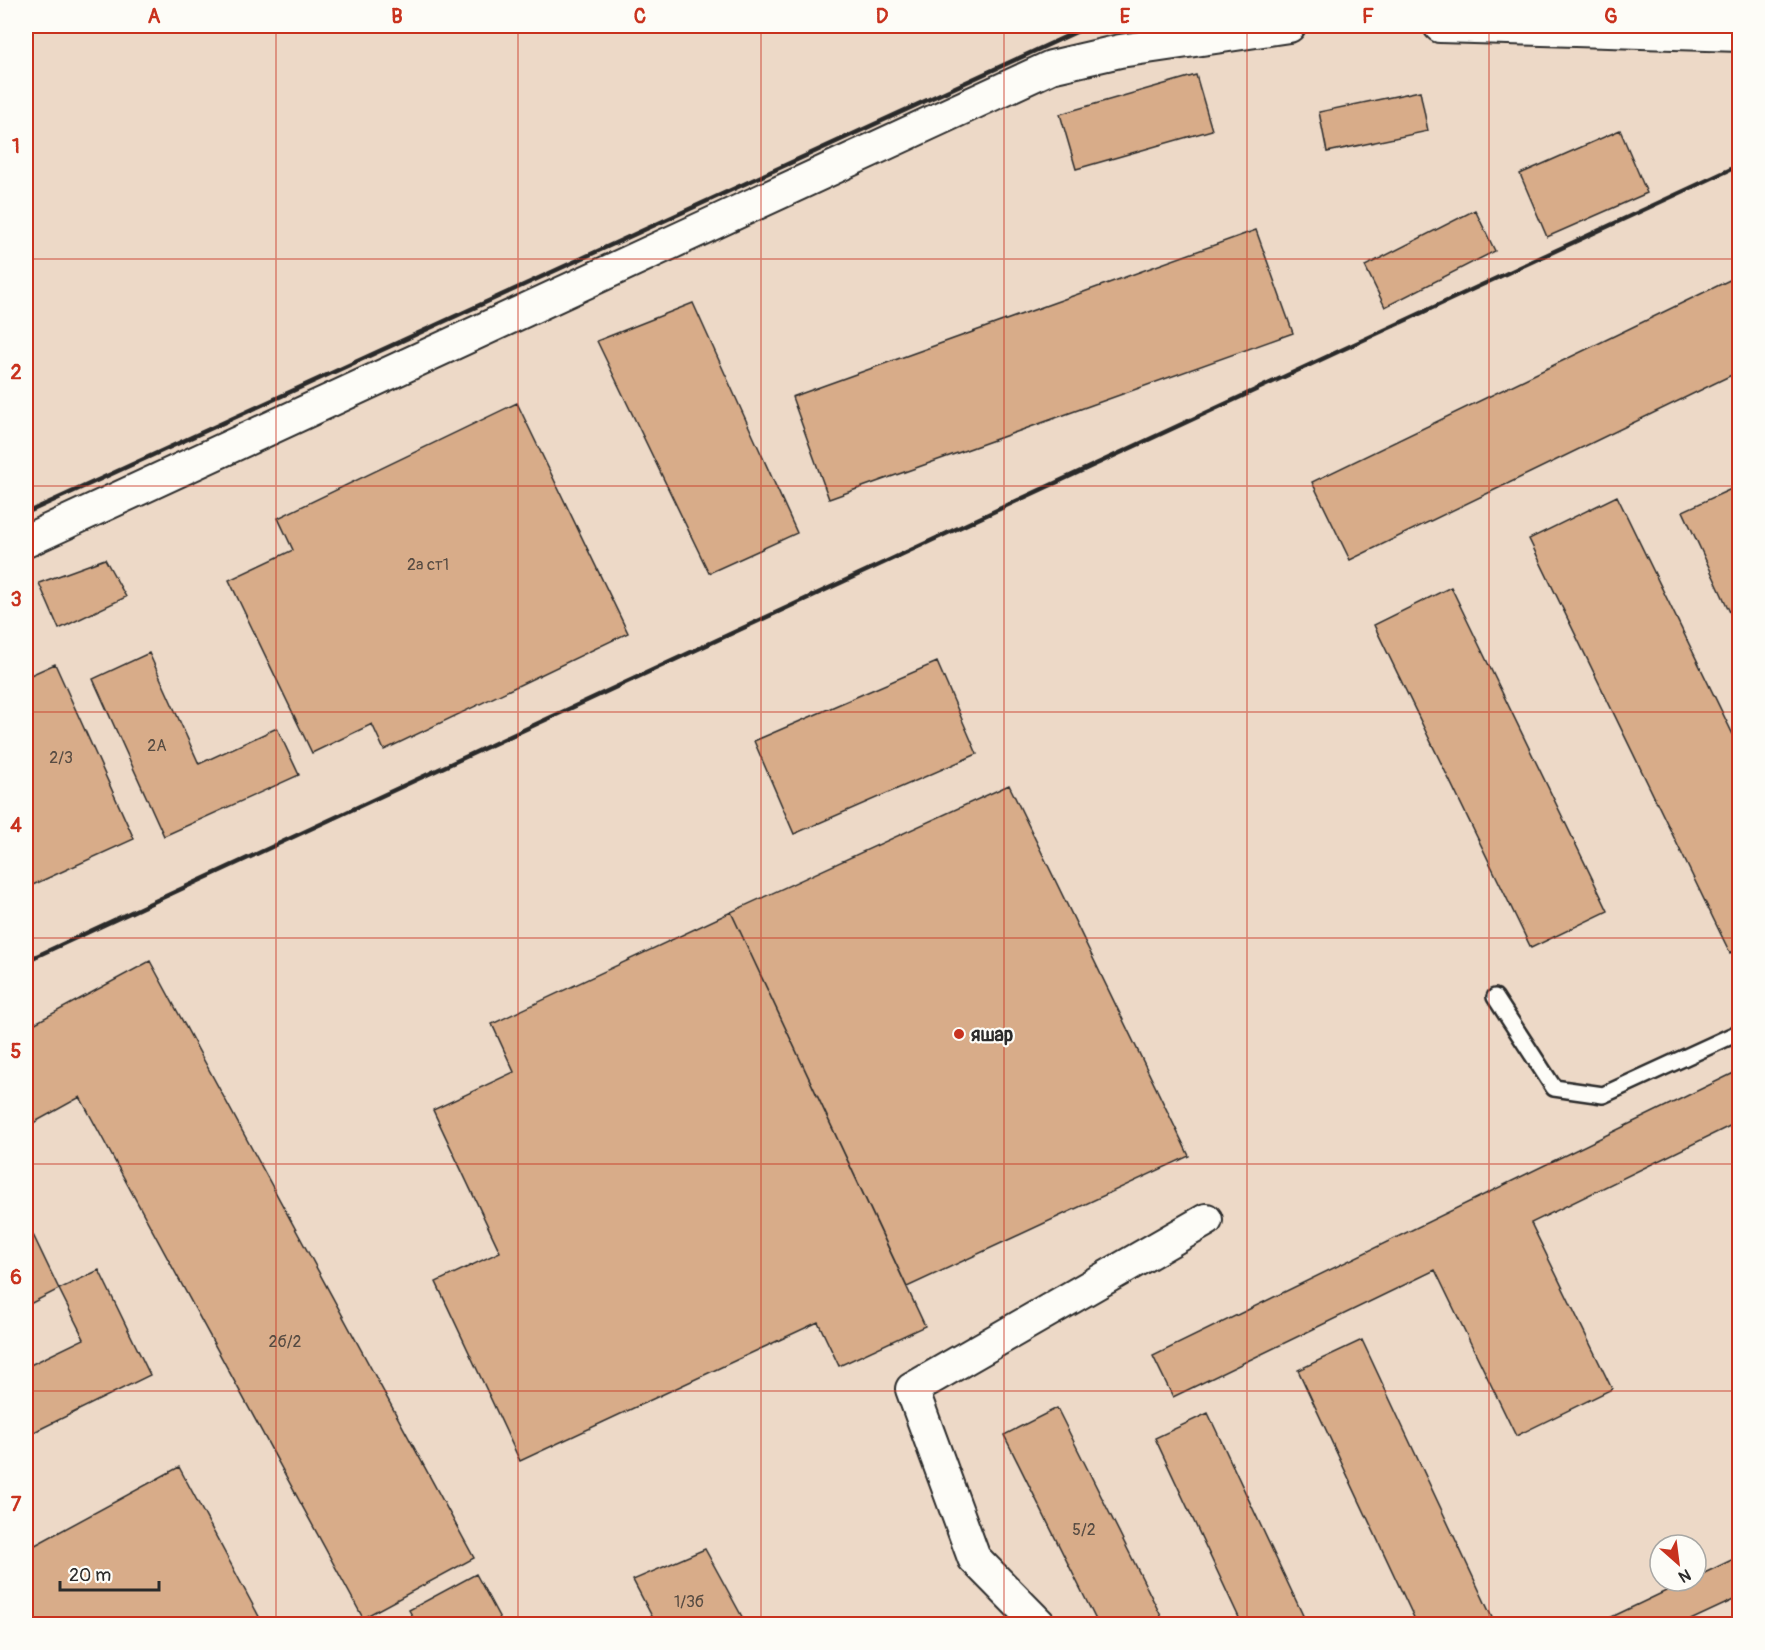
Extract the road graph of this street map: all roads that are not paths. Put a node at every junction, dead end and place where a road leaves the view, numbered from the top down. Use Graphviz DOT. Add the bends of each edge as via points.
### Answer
graph roads {
  1 [pos="1289,26"];
  2 [pos="1440,26"];
  3 [pos="1740,35"];
  4 [pos="26,541"];
  5 [pos="1496,997"];
  6 [pos="1740,1032"];
  7 [pos="1206,1220"];
  8 [pos="1040,1624"];
  1 -- 4 [label="street" via="1120,51 1051,67"];
  2 -- 3 [label="street"];
  5 -- 6 [label="lane" via="1554,1088 1603,1095"];
  7 -- 8 [label="street" via="912,1389 974,1558"];
}
